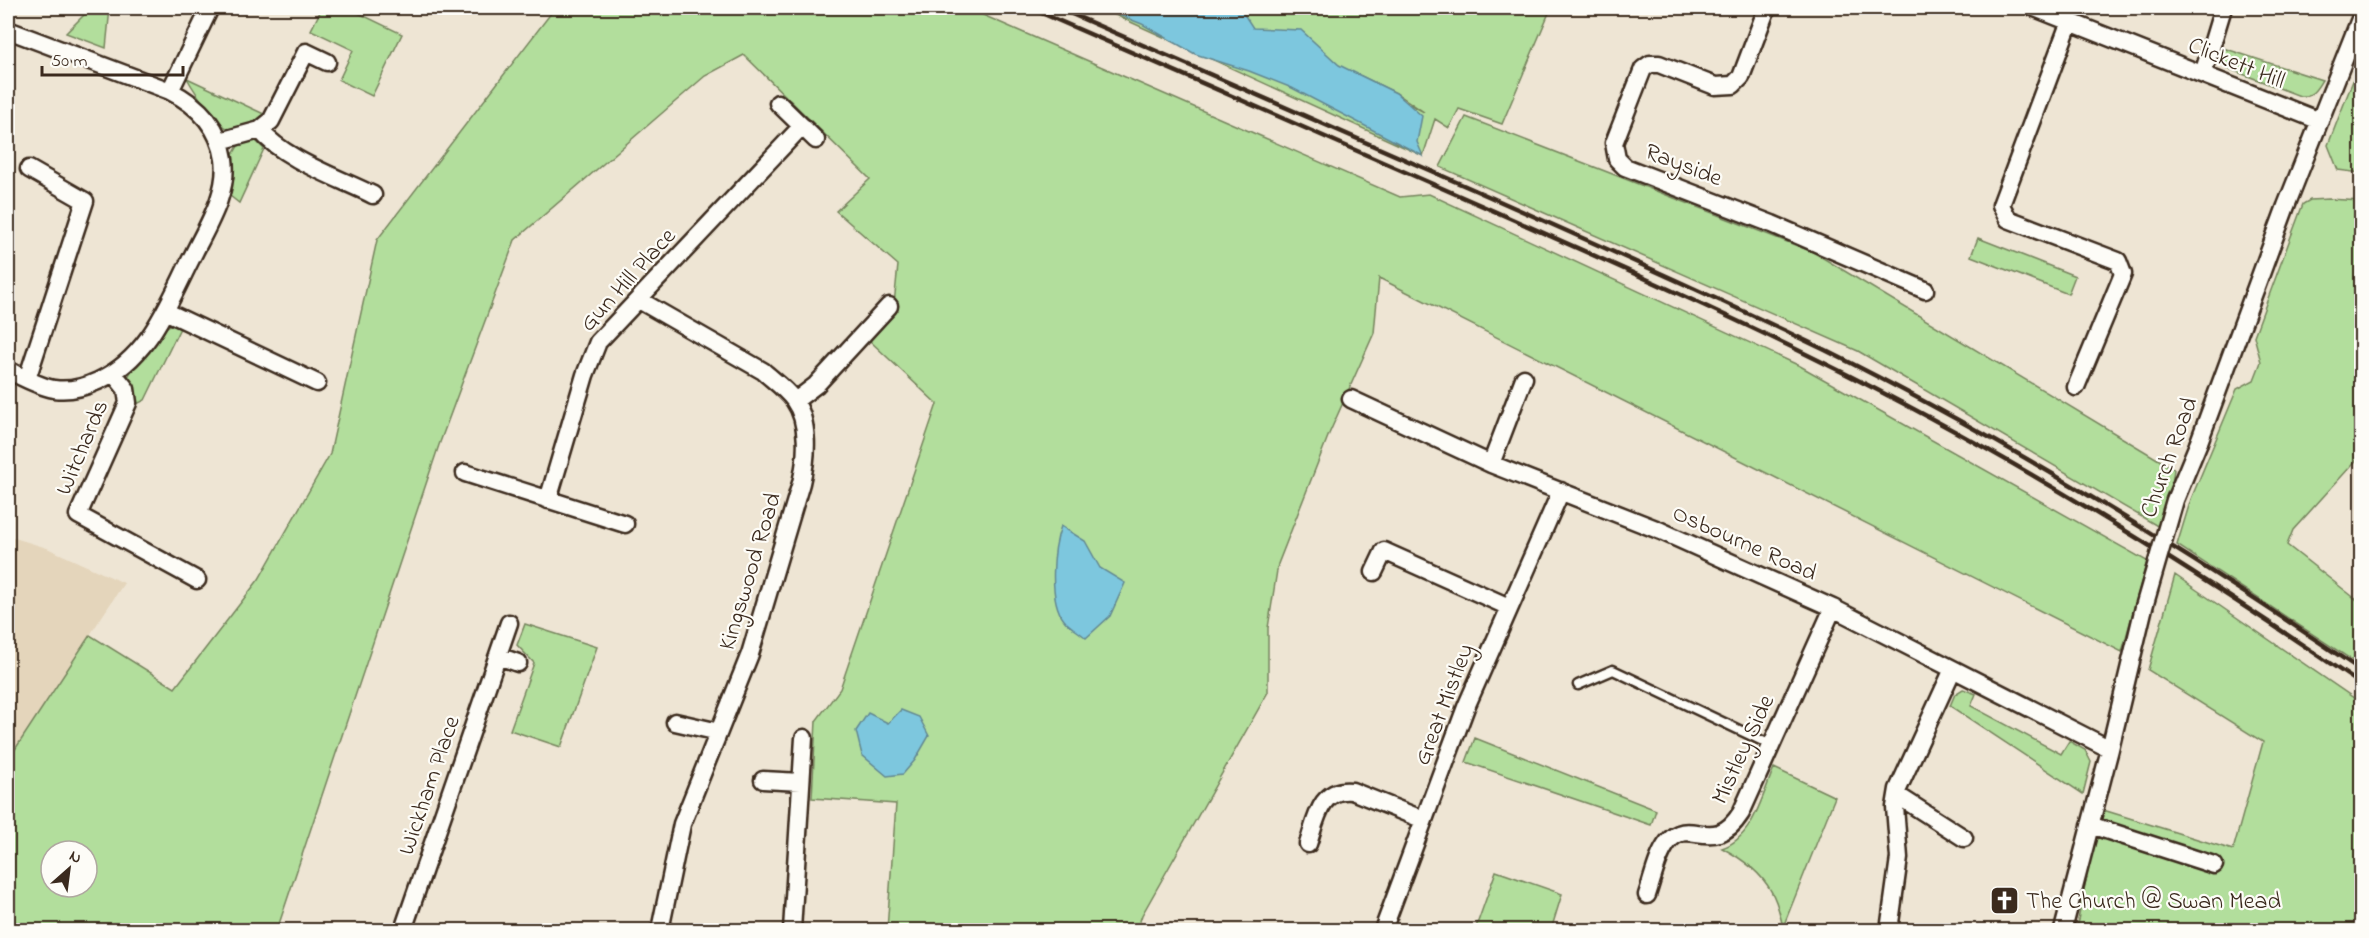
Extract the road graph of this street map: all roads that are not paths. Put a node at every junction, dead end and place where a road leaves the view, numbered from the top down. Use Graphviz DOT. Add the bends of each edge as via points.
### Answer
graph roads {
  1 [pos="210,8"];
  2 [pos="1767,8"];
  3 [pos="2035,8"];
  4 [pos="2223,8"];
  5 [pos="2361,14"];
  6 [pos="2070,21"];
  7 [pos="8,30"];
  8 [pos="327,62"];
  9 [pos="2203,74"];
  10 [pos="171,91"];
  11 [pos="778,103"];
  12 [pos="2320,121"];
  13 [pos="802,126"];
  14 [pos="260,130"];
  15 [pos="816,140"];
  16 [pos="220,141"];
  17 [pos="29,169"];
  18 [pos="374,195"];
  19 [pos="1925,290"];
  20 [pos="639,300"];
  21 [pos="889,306"];
  22 [pos="165,311"];
  23 [pos="8,370"];
  24 [pos="114,374"];
  25 [pos="1524,378"];
  26 [pos="27,379"];
  27 [pos="317,383"];
  28 [pos="2076,387"];
  29 [pos="1351,399"];
  30 [pos="795,401"];
  31 [pos="1491,464"];
  32 [pos="465,473"];
  33 [pos="1561,491"];
  34 [pos="548,500"];
  35 [pos="625,524"];
  36 [pos="1374,572"];
  37 [pos="197,580"];
  38 [pos="1509,607"];
  39 [pos="1833,608"];
  40 [pos="509,623"];
  41 [pos="498,656"];
  42 [pos="518,663"];
  43 [pos="1953,669"];
  44 [pos="1578,685"];
  45 [pos="675,722"];
  46 [pos="719,732"];
  47 [pos="804,738"];
  48 [pos="1771,745"];
  49 [pos="2110,748"];
  50 [pos="763,780"];
  51 [pos="801,782"];
  52 [pos="1897,795"];
  53 [pos="1425,820"];
  54 [pos="2090,825"];
  55 [pos="1964,838"];
  56 [pos="1308,844"];
  57 [pos="2214,865"];
  58 [pos="1647,895"];
  59 [pos="403,930"];
  60 [pos="660,930"];
  61 [pos="792,930"];
  62 [pos="1383,930"];
  63 [pos="1889,930"];
  64 [pos="2063,930"];
  1 -- 10 [label="street"];
  2 -- 19 [label="street, Rayside" via="1741,77 1733,85 1715,86 1659,64 1643,69 1614,143 1617,159 1625,167 1772,224"];
  3 -- 6 [label="street, Clickett Hill"];
  4 -- 9 [label="street"];
  5 -- 12 [label="street, Church Road"];
  6 -- 9 [label="street, Clickett Hill"];
  6 -- 28 [label="street" via="2001,205 2008,219 2118,261 2123,274"];
  7 -- 10 [label="street, Witchards"];
  8 -- 14 [label="street" via="306,52 275,115"];
  9 -- 12 [label="street, Clickett Hill"];
  10 -- 16 [label="street, Witchards" via="199,109"];
  11 -- 13 [label="street"];
  12 -- 49 [label="street, Church Road, bridge" via="2175,500"];
  13 -- 15 [label="street"];
  13 -- 20 [label="street, Gun Hill Place"];
  14 -- 16 [label="street"];
  14 -- 18 [label="street" via="282,151"];
  16 -- 22 [label="street, Witchards" via="225,162 220,197"];
  17 -- 26 [label="street" via="85,201"];
  20 -- 30 [label="street" via="762,371"];
  20 -- 34 [label="street, Gun Hill Place" via="598,342 591,357"];
  21 -- 30 [label="street" via="816,385"];
  22 -- 24 [label="street, Witchards" via="142,347"];
  22 -- 27 [label="street"];
  23 -- 26 [label="street, Witchards"];
  24 -- 26 [label="street, Witchards" via="74,389 54,389"];
  24 -- 37 [label="street, Witchards" via="126,389 128,403 78,515"];
  25 -- 31 [label="street"];
  29 -- 31 [label="street, Osbourne Road"];
  30 -- 46 [label="street, Kingswood Road" via="806,441 805,466 750,654"];
  31 -- 33 [label="street, Osbourne Road"];
  32 -- 34 [label="street"];
  33 -- 38 [label="street, Great Mistley"];
  33 -- 39 [label="street, Osbourne Road" via="1671,535"];
  34 -- 35 [label="street"];
  36 -- 38 [label="street" via="1384,551"];
  38 -- 53 [label="street, Great Mistley" via="1466,707"];
  39 -- 43 [label="street, Osbourne Road"];
  39 -- 48 [label="street, Mistley Side"];
  40 -- 41 [label="street, Wickham Place"];
  41 -- 42 [label="street"];
  41 -- 59 [label="street, Wickham Place"];
  43 -- 49 [label="street, Osbourne Road"];
  43 -- 52 [label="street"];
  44 -- 48 [label="lane, Mistley Side" via="1613,670"];
  45 -- 46 [label="street"];
  46 -- 60 [label="street, Kingswood Road" via="682,824"];
  47 -- 51 [label="street"];
  48 -- 58 [label="street, Mistley Side" via="1734,824 1716,835 1683,832 1674,836 1661,854"];
  49 -- 54 [label="street, Church Road"];
  50 -- 51 [label="street"];
  51 -- 61 [label="street"];
  52 -- 55 [label="street"];
  52 -- 63 [label="street" via="1899,858"];
  53 -- 56 [label="street" via="1342,790 1325,800"];
  53 -- 62 [label="street, Great Mistley"];
  54 -- 57 [label="street"];
  54 -- 64 [label="street, Church Road"];
}
